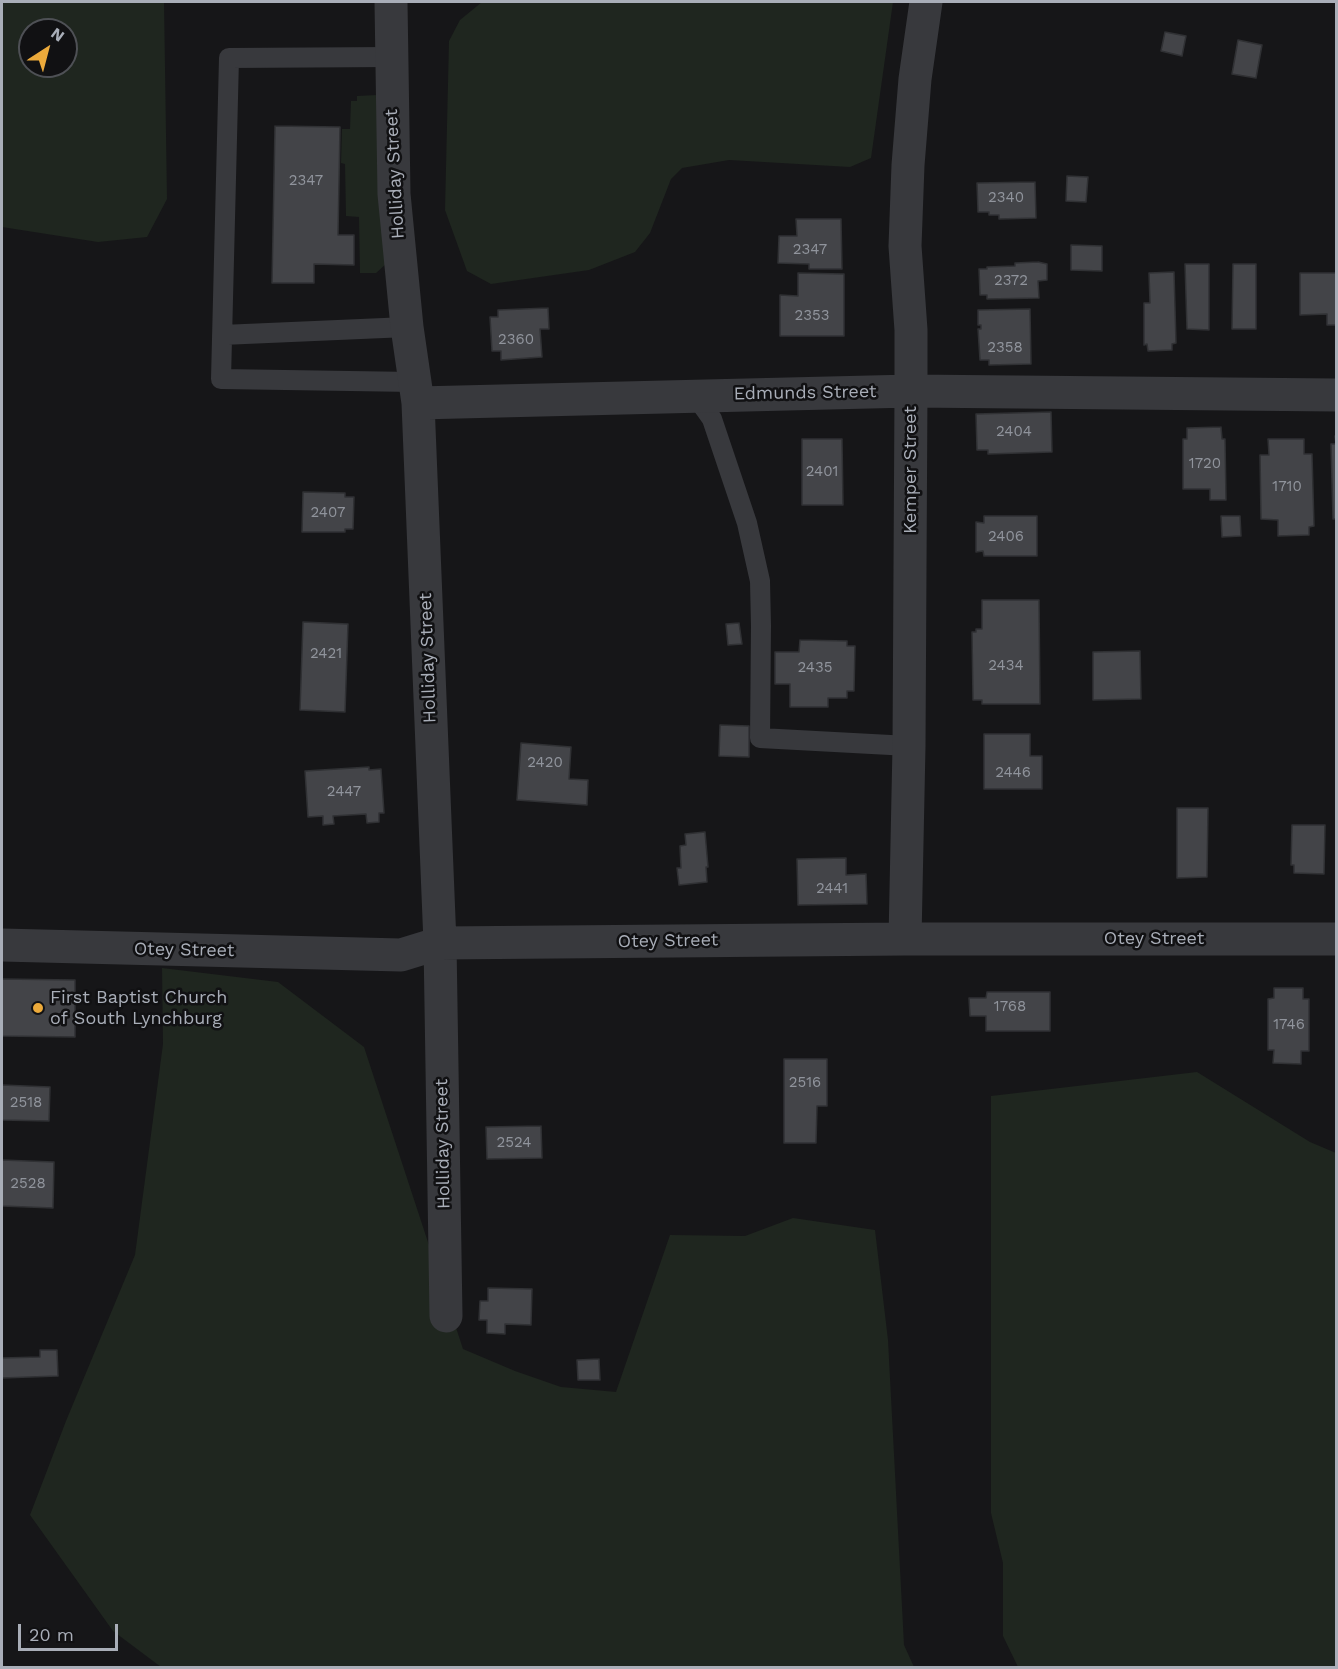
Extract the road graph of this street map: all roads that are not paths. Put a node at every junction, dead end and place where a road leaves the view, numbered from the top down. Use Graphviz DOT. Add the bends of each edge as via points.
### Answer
graph roads {
  1 [pos="391,2"];
  2 [pos="926,2"];
  3 [pos="391,57"];
  4 [pos="407,327"];
  5 [pos="222,334"];
  6 [pos="911,391"];
  7 [pos="416,393"];
  8 [pos="695,395"];
  9 [pos="1336,395"];
  10 [pos="909,746"];
  11 [pos="905,939"];
  12 [pos="1336,939"];
  13 [pos="440,943"];
  14 [pos="2,945"];
  15 [pos="446,1316"];
  1 -- 3 [label="street, Holliday Street"];
  2 -- 6 [label="street, Kemper Street" via="908,165 905,246"];
  3 -- 4 [label="street, Holliday Street" via="394,194"];
  3 -- 5 [label="lane" via="229,58"];
  4 -- 5 [label="lane"];
  4 -- 7 [label="street, Holliday Street"];
  5 -- 7 [label="lane" via="222,379"];
  6 -- 8 [label="street, Edmunds Street"];
  6 -- 9 [label="street, Edmunds Street"];
  6 -- 10 [label="street, Kemper Street"];
  7 -- 8 [label="street, Edmunds Street"];
  7 -- 13 [label="street, Holliday Street"];
  8 -- 10 [label="lane" via="712,419 747,523 760,581 760,738"];
  10 -- 11 [label="street, Kemper Street"];
  11 -- 12 [label="street, Otey Street"];
  11 -- 13 [label="street, Otey Street"];
  13 -- 14 [label="street, Otey Street" via="401,955"];
  13 -- 15 [label="street, Holliday Street"];
}
